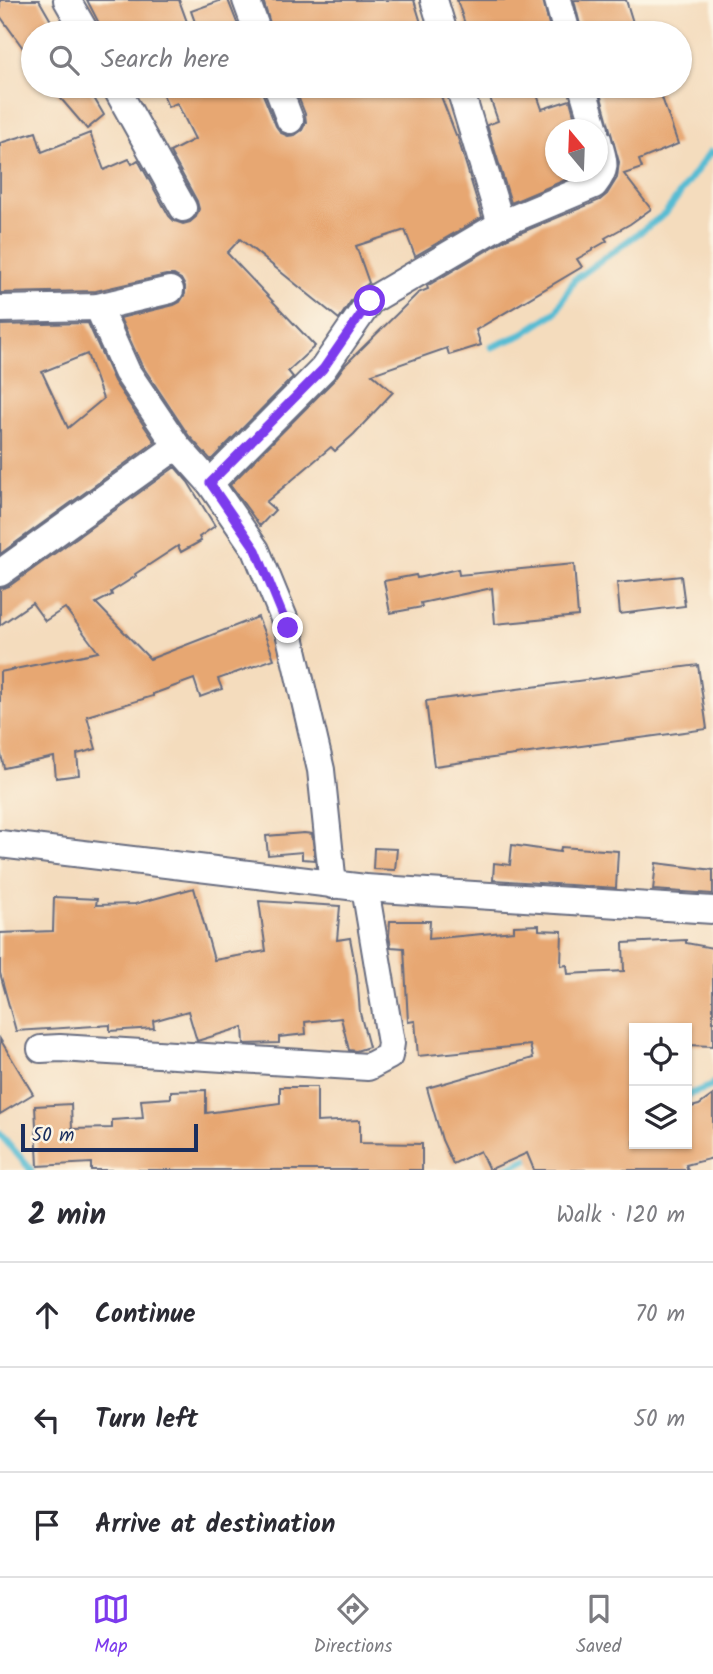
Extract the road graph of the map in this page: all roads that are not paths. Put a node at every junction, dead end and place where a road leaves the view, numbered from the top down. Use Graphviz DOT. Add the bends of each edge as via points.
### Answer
graph roads {
  1 [pos="67,0"];
  2 [pos="246,0"];
  3 [pos="434,0"];
  4 [pos="558,0"];
  5 [pos="79,21"];
  6 [pos="254,21"];
  7 [pos="440,21"];
  8 [pos="564,21"];
  9 [pos="122,98"];
  10 [pos="282,98"];
  11 [pos="464,98"];
  12 [pos="586,98"];
  13 [pos="592,119"];
  14 [pos="290,120"];
  15 [pos="596,182"];
  16 [pos="183,208"];
  17 [pos="501,223"];
  18 [pos="170,290"];
  19 [pos="98,307"];
  20 [pos="0,309"];
  21 [pos="177,446"];
  22 [pos="210,483"];
  23 [pos="0,573"];
  24 [pos="0,844"];
  25 [pos="333,884"];
  26 [pos="365,888"];
  27 [pos="713,910"];
  28 [pos="41,1049"];
  1 -- 5 [label="street"];
  2 -- 6 [label="street"];
  3 -- 7 [label="street"];
  4 -- 8 [label="street"];
  9 -- 16 [label="street"];
  10 -- 14 [label="street"];
  11 -- 17 [label="street"];
  12 -- 13 [label="street"];
  15 -- 17 [label="street"];
  17 -- 22 [label="street" via="370,301 323,369"];
  18 -- 19 [label="street"];
  19 -- 20 [label="street"];
  19 -- 21 [label="street" via="127,372"];
  21 -- 22 [label="street"];
  21 -- 23 [label="street"];
  22 -- 25 [label="street" via="256,550 288,628 321,770"];
  24 -- 25 [label="street"];
  25 -- 26 [label="street"];
  26 -- 27 [label="street"];
  26 -- 28 [label="street" via="391,1043 389,1056 379,1061 368,1066"];
}
